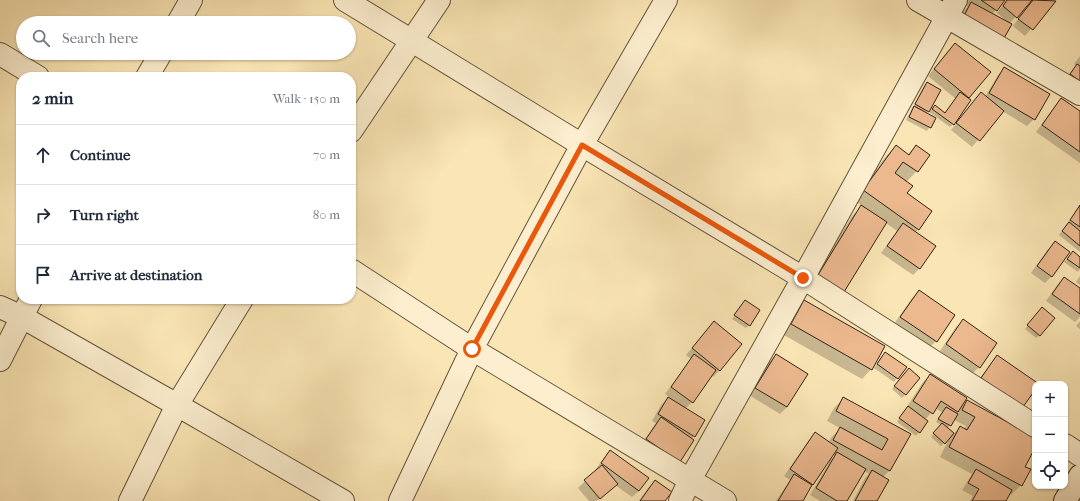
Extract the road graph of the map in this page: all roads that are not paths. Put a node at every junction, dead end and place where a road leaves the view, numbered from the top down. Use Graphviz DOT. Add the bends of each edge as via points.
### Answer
graph roads {
  1 [pos="191,0"];
  2 [pos="345,0"];
  3 [pos="439,0"];
  4 [pos="666,0"];
  5 [pos="918,0"];
  6 [pos="951,8"];
  7 [pos="182,16"];
  8 [pos="412,40"];
  9 [pos="0,54"];
  10 [pos="157,60"];
  11 [pos="30,72"];
  12 [pos="150,72"];
  13 [pos="1080,94"];
  14 [pos="356,124"];
  15 [pos="582,145"];
  16 [pos="356,273"];
  17 [pos="803,278"];
  18 [pos="239,304"];
  19 [pos="0,307"];
  20 [pos="26,308"];
  21 [pos="472,349"];
  22 [pos="0,360"];
  23 [pos="177,405"];
  24 [pos="1032,424"];
  25 [pos="1068,447"];
  26 [pos="1080,455"];
  27 [pos="1080,476"];
  28 [pos="690,480"];
  29 [pos="130,501"];
  30 [pos="343,501"];
  31 [pos="400,501"];
  32 [pos="680,501"];
  33 [pos="725,501"];
  34 [pos="1065,501"];
  1 -- 7 [label="street"];
  2 -- 8 [label="street"];
  3 -- 8 [label="street"];
  4 -- 15 [label="street"];
  5 -- 6 [label="street"];
  6 -- 13 [label="street"];
  6 -- 17 [label="street"];
  8 -- 14 [label="street"];
  8 -- 15 [label="street"];
  9 -- 11 [label="street"];
  10 -- 12 [label="street"];
  15 -- 17 [label="street"];
  15 -- 21 [label="street"];
  16 -- 21 [label="street"];
  17 -- 24 [label="street"];
  17 -- 28 [label="street"];
  18 -- 23 [label="street"];
  19 -- 20 [label="street"];
  20 -- 22 [label="street"];
  20 -- 23 [label="street"];
  21 -- 28 [label="street"];
  21 -- 31 [label="street"];
  23 -- 29 [label="street"];
  23 -- 30 [label="street"];
  25 -- 26 [label="street"];
  27 -- 34 [label="street"];
  28 -- 32 [label="street"];
  28 -- 33 [label="street"];
}
